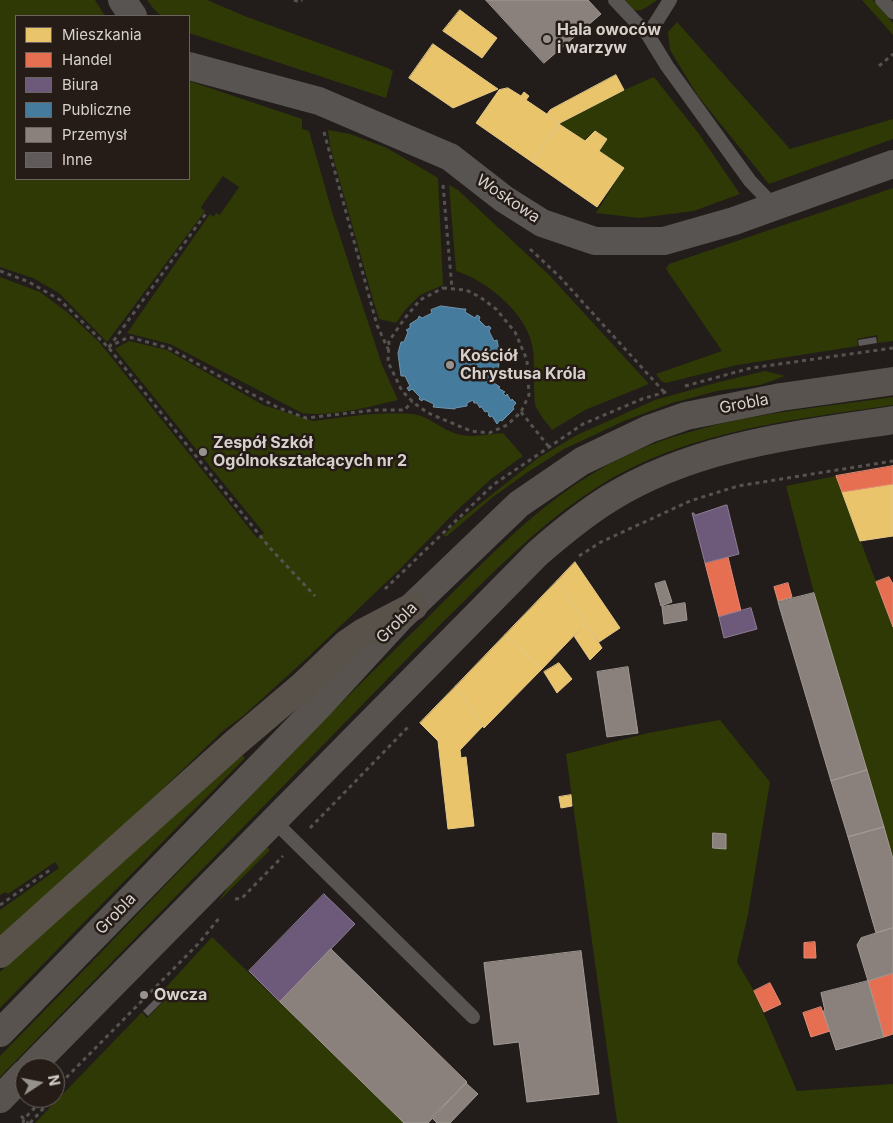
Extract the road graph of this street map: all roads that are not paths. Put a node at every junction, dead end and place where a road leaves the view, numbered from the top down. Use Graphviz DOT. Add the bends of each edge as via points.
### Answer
graph roads {
  1 [pos="122,0"];
  2 [pos="615,0"];
  3 [pos="670,0"];
  4 [pos="882,0"];
  5 [pos="893,12"];
  6 [pos="132,15"];
  7 [pos="648,34"];
  8 [pos="190,66"];
  9 [pos="893,164"];
  10 [pos="775,207"];
  11 [pos="893,381"];
  12 [pos="893,420"];
  13 [pos="414,606"];
  14 [pos="274,820"];
  15 [pos="0,954"];
  16 [pos="473,1017"];
  17 [pos="0,1033"];
  18 [pos="40,1058"];
  19 [pos="15,1083"];
  20 [pos="0,1099"];
  1 -- 6 [label="street"];
  2 -- 7 [label="lane"];
  3 -- 7 [label="lane"];
  4 -- 5 [label="lane"];
  7 -- 10 [label="lane" via="667,66 750,181"];
  8 -- 10 [label="street, Woskowa" via="316,100 450,157 504,199 542,222 595,241 664,240"];
  9 -- 10 [label="street, Woskowa"];
  11 -- 13 [label="main road, Grobla" via="781,397 686,416 616,444 582,461 519,504"];
  12 -- 14 [label="main road" via="722,450 654,475 611,498 538,553"];
  13 -- 15 [label="main road" via="346,644"];
  13 -- 17 [label="main road, Grobla"];
  14 -- 16 [label="lane"];
  14 -- 18 [label="main road"];
  19 -- 20 [label="main road"];
}
